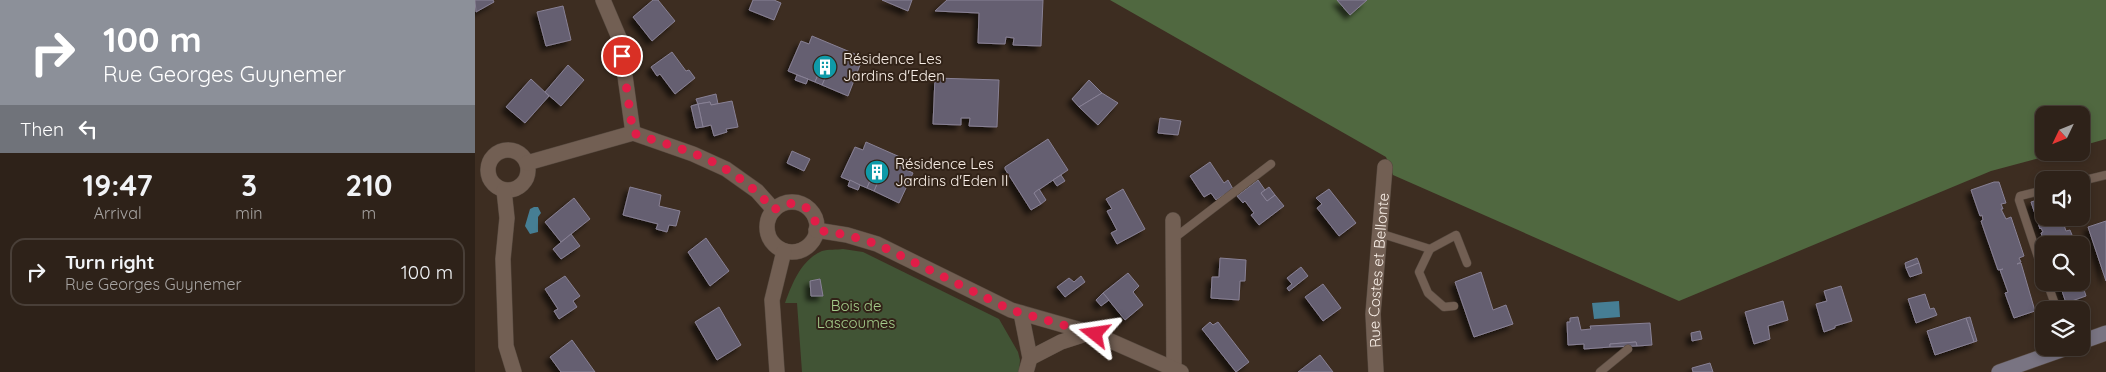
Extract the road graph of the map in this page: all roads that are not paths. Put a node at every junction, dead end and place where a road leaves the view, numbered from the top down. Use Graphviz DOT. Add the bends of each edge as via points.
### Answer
graph roads {
  1 [pos="603,0"];
  2 [pos="633,133"];
  3 [pos="482,162"];
  4 [pos="527,163"];
  5 [pos="1271,164"];
  6 [pos="1385,167"];
  7 [pos="2106,175"];
  8 [pos="2090,179"];
  9 [pos="504,190"];
  10 [pos="2035,192"];
  11 [pos="774,210"];
  12 [pos="1173,220"];
  13 [pos="817,230"];
  14 [pos="1379,233"];
  15 [pos="1173,239"];
  16 [pos="2035,248"];
  17 [pos="1430,249"];
  18 [pos="784,251"];
  19 [pos="1467,263"];
  20 [pos="1454,306"];
  21 [pos="1021,314"];
  22 [pos="1089,333"];
  23 [pos="2106,333"];
  24 [pos="2090,339"];
  25 [pos="1628,350"];
  26 [pos="2044,356"];
  27 [pos="1028,365"];
  28 [pos="1177,370"];
  29 [pos="515,372"];
  30 [pos="777,372"];
  31 [pos="1375,372"];
  32 [pos="1600,372"];
  33 [pos="1999,372"];
  1 -- 2 [label="street" via="620,40"];
  2 -- 4 [label="street"];
  2 -- 11 [label="street" via="726,169 757,191"];
  3 -- 4 [label="street" via="505,151 518,153"];
  3 -- 9 [label="street" via="493,183"];
  4 -- 9 [label="street" via="527,177 523,183 518,188"];
  5 -- 15 [label="lane"];
  6 -- 14 [label="street, Rue Costes et Bellonte"];
  7 -- 8 [label="lane"];
  9 -- 29 [label="street" via="507,218 503,258 506,346"];
  10 -- 16 [label="lane" via="2020,196 2019,200"];
  11 -- 13 [label="street" via="790,202 799,203 812,213"];
  11 -- 18 [label="street" via="767,224 768,233 771,241"];
  12 -- 15 [label="street"];
  13 -- 18 [label="street" via="814,238 801,250"];
  13 -- 21 [label="street" via="877,244"];
  14 -- 17 [label="lane"];
  14 -- 31 [label="street, Rue Costes et Bellonte" via="1373,314"];
  15 -- 28 [label="street"];
  17 -- 19 [label="lane" via="1456,235"];
  17 -- 20 [label="lane" via="1419,272 1428,293 1445,307"];
  18 -- 30 [label="street" via="772,300"];
  21 -- 22 [label="street"];
  21 -- 27 [label="street"];
  22 -- 27 [label="street" via="1061,342"];
  22 -- 28 [label="street"];
  23 -- 24 [label="main road"];
  25 -- 32 [label="lane"];
  26 -- 33 [label="main road"];
}
